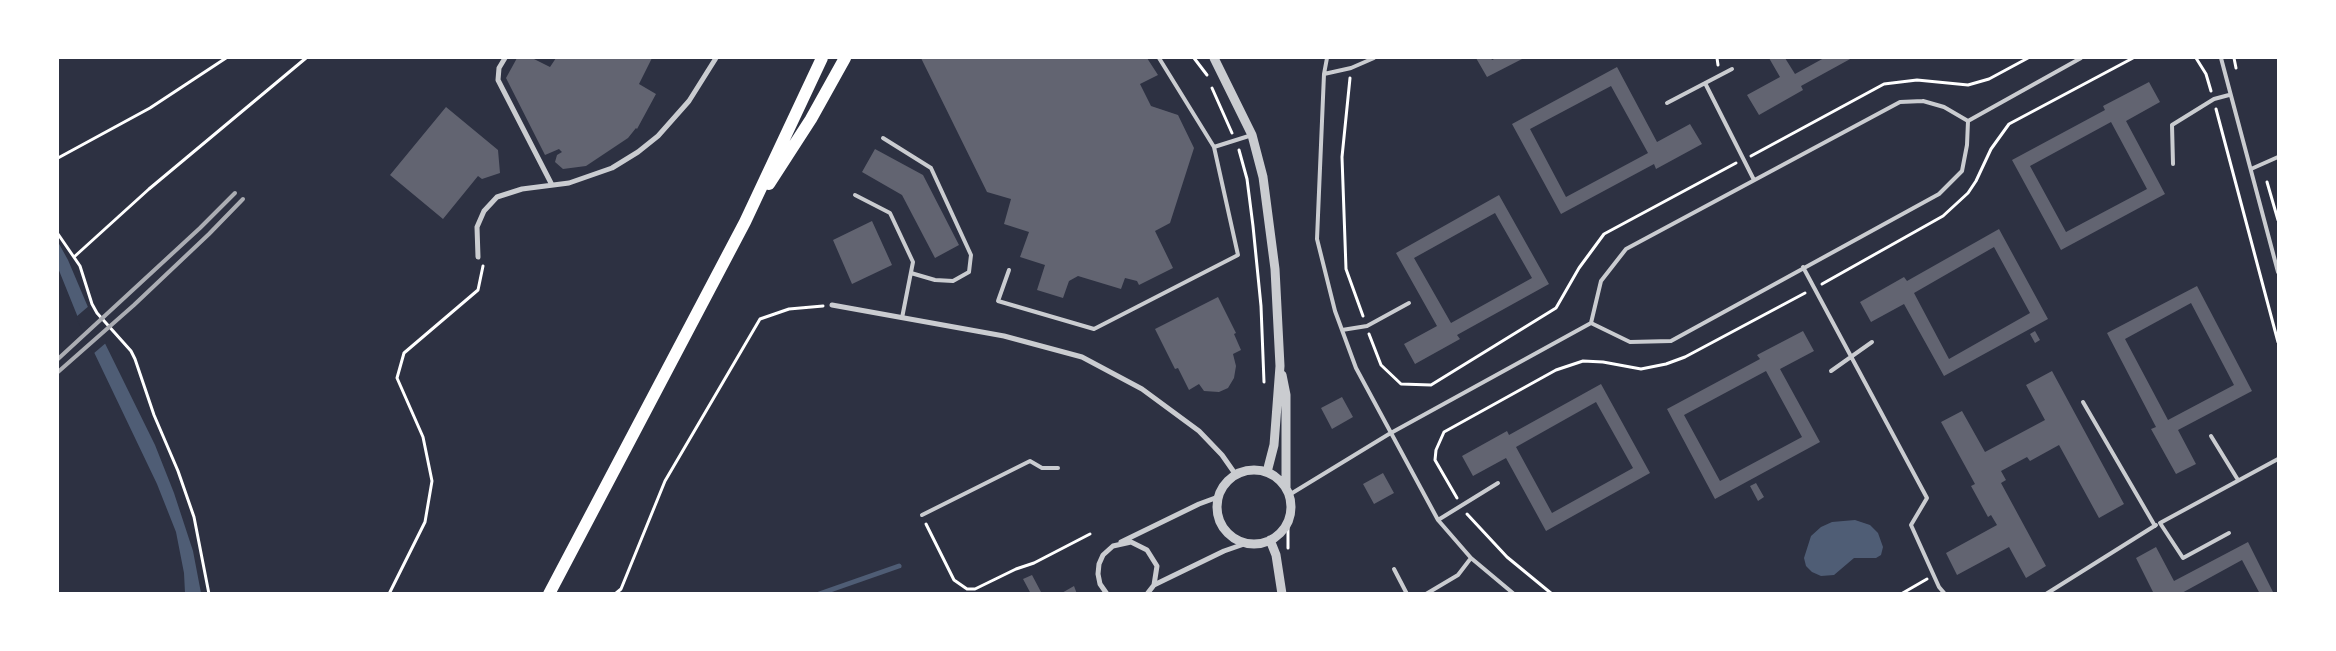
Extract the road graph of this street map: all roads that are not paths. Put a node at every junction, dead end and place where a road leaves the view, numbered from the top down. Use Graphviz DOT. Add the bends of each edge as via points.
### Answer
graph roads {
  1 [pos="505,58"];
  2 [pos="716,58"];
  3 [pos="822,58"];
  4 [pos="845,58"];
  5 [pos="1159,58"];
  6 [pos="1214,58"];
  7 [pos="1327,58"];
  8 [pos="1374,58"];
  9 [pos="2081,58"];
  10 [pos="2221,58"];
  11 [pos="1732,69"];
  12 [pos="1324,74"];
  13 [pos="1705,84"];
  14 [pos="2229,95"];
  15 [pos="1668,102"];
  16 [pos="1968,121"];
  17 [pos="1252,135"];
  18 [pos="883,138"];
  19 [pos="1214,147"];
  20 [pos="2278,157"];
  21 [pos="2173,164"];
  22 [pos="2251,169"];
  23 [pos="1754,180"];
  24 [pos="552,185"];
  25 [pos="856,195"];
  26 [pos="745,222"];
  27 [pos="478,257"];
  28 [pos="1803,267"];
  29 [pos="1009,270"];
  30 [pos="2278,272"];
  31 [pos="911,273"];
  32 [pos="1409,303"];
  33 [pos="832,305"];
  34 [pos="902,318"];
  35 [pos="1591,322"];
  36 [pos="1342,330"];
  37 [pos="1872,342"];
  38 [pos="1850,357"];
  39 [pos="1280,366"];
  40 [pos="1831,370"];
  41 [pos="2083,402"];
  42 [pos="1389,434"];
  43 [pos="2211,436"];
  44 [pos="2278,459"];
  45 [pos="1058,468"];
  46 [pos="1267,472"];
  47 [pos="1236,474"];
  48 [pos="2238,480"];
  49 [pos="1498,483"];
  50 [pos="1287,492"];
  51 [pos="1218,498"];
  52 [pos="922,515"];
  53 [pos="1438,520"];
  54 [pos="2160,523"];
  55 [pos="2155,526"];
  56 [pos="2230,533"];
  57 [pos="1270,540"];
  58 [pos="1247,543"];
  59 [pos="1112,546"];
  60 [pos="1471,558"];
  61 [pos="1394,570"];
  62 [pos="1154,585"];
  63 [pos="549,594"];
  64 [pos="1107,594"];
  65 [pos="1147,594"];
  66 [pos="1282,594"];
  67 [pos="1407,594"];
  68 [pos="1426,594"];
  69 [pos="1514,594"];
  70 [pos="1945,594"];
  71 [pos="2046,594"];
  1 -- 24 [label="street" via="499,68 498,80"];
  2 -- 24 [label="street" via="689,101 658,136 638,152 612,168"];
  3 -- 26 [label="main road"];
  4 -- 26 [label="main road" via="811,120"];
  5 -- 19 [label="lane"];
  6 -- 17 [label="street"];
  7 -- 12 [label="lane"];
  8 -- 12 [label="lane" via="1352,68"];
  9 -- 16 [label="lane"];
  10 -- 14 [label="lane"];
  11 -- 13 [label="lane"];
  12 -- 36 [label="lane" via="1317,239"];
  13 -- 15 [label="lane"];
  13 -- 23 [label="lane"];
  14 -- 21 [label="lane" via="2214,99 2172,125"];
  14 -- 22 [label="lane"];
  16 -- 23 [label="lane" via="1923,100 1900,102"];
  16 -- 28 [label="lane" via="1962,171 1939,194"];
  17 -- 19 [label="lane"];
  17 -- 39 [label="street" via="1263,177 1274,260"];
  18 -- 31 [label="lane" via="931,168 972,255 968,272 953,281"];
  19 -- 29 [label="lane" via="1238,255 1094,329 998,301"];
  20 -- 22 [label="lane"];
  22 -- 30 [label="lane"];
  23 -- 35 [label="lane" via="1626,249 1601,281"];
  24 -- 27 [label="street" via="497,197 484,211 478,227"];
  25 -- 31 [label="lane" via="890,213 913,262"];
  26 -- 63 [label="main road"];
  28 -- 35 [label="lane" via="1672,341 1630,342"];
  28 -- 38 [label="lane"];
  31 -- 34 [label="lane"];
  32 -- 36 [label="lane" via="1366,326"];
  33 -- 34 [label="street"];
  34 -- 47 [label="street" via="1004,336 1082,357 1142,389 1199,431"];
  35 -- 42 [label="lane"];
  36 -- 42 [label="lane" via="1356,368"];
  37 -- 38 [label="lane"];
  38 -- 40 [label="lane"];
  38 -- 70 [label="lane" via="1927,498 1911,526"];
  39 -- 46 [label="street" via="1274,445"];
  39 -- 50 [label="street" via="1286,395"];
  41 -- 55 [label="lane"];
  42 -- 50 [label="lane"];
  42 -- 53 [label="lane"];
  43 -- 48 [label="lane"];
  44 -- 48 [label="lane"];
  45 -- 52 [label="lane" via="1042,468 1030,461"];
  46 -- 47 [label="street" via="1256,470"];
  46 -- 50 [label="street"];
  47 -- 51 [label="street" via="1228,480"];
  48 -- 54 [label="lane"];
  49 -- 53 [label="lane"];
  50 -- 57 [label="street" via="1291,504 1288,522"];
  51 -- 58 [label="street" via="1217,509 1226,531"];
  51 -- 59 [label="street"];
  53 -- 60 [label="lane"];
  54 -- 55 [label="lane"];
  54 -- 56 [label="lane" via="2183,558"];
  55 -- 71 [label="lane"];
  57 -- 58 [label="street"];
  57 -- 66 [label="street" via="1276,555"];
  58 -- 62 [label="street"];
  59 -- 62 [label="street" via="1131,542 1148,550 1156,566"];
  59 -- 64 [label="street" via="1103,555 1098,569 1100,584"];
  60 -- 68 [label="lane" via="1458,576"];
  60 -- 69 [label="lane"];
  61 -- 67 [label="lane"];
  62 -- 65 [label="street"];
}
